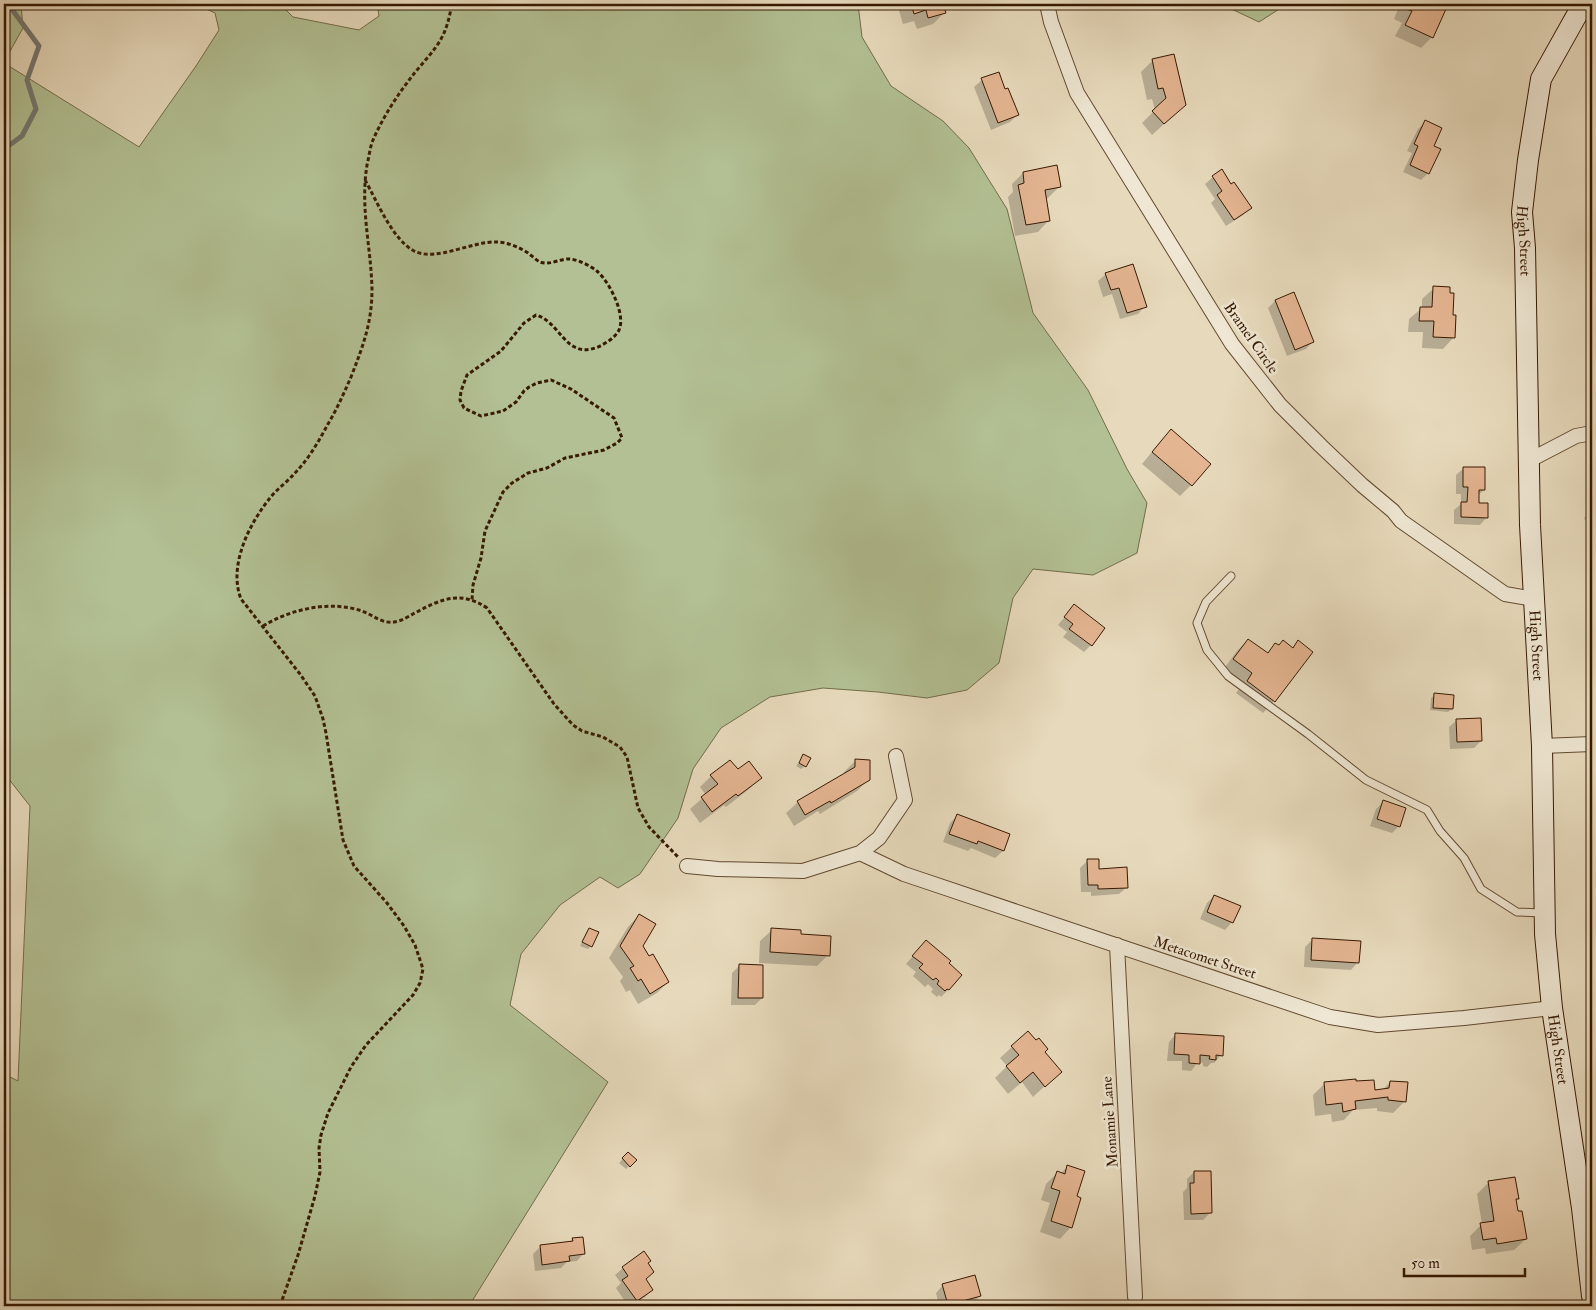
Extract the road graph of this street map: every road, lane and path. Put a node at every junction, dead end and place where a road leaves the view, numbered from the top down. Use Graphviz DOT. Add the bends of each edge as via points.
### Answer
graph roads {
  1 [pos="452,4"];
  2 [pos="1048,4"];
  3 [pos="1583,4"];
  4 [pos="365,179"];
  5 [pos="1592,433"];
  6 [pos="1528,461"];
  7 [pos="1231,576"];
  8 [pos="1534,599"];
  9 [pos="472,600"];
  10 [pos="263,626"];
  11 [pos="1592,744"];
  12 [pos="1542,746"];
  13 [pos="896,756"];
  14 [pos="860,853"];
  15 [pos="687,866"];
  16 [pos="1545,914"];
  17 [pos="1117,945"];
  18 [pos="1552,1008"];
  19 [pos="1592,1296"];
  20 [pos="1135,1297"];
  21 [pos="280,1306"];
  1 -- 4 [label="path" via="444,35 405,85 373,140"];
  2 -- 8 [label="street, Bramel Circle" via="1051,22 1077,93 1232,344 1280,405 1402,521 1505,594"];
  3 -- 6 [label="street, High Street" via="1541,79 1528,160 1522,212"];
  4 -- 9 [label="path" via="390,225 414,251 430,254 499,242 519,248 540,262 572,259 598,272 614,295 619,309 621,326 618,333 604,344 588,350 572,347 548,322 536,315 524,323 501,351 472,370 464,381 460,400 464,408 481,416 502,412 516,402 524,390 537,383 557,382 614,418 622,438 618,444 604,450 565,458 547,468 528,473 503,492 485,531"];
  4 -- 10 [label="path" via="364,209 372,287 366,339 328,425 300,467 270,498 248,532 240,554 236,575 238,592"];
  5 -- 6 [label="street" via="1576,436"];
  6 -- 8 [label="street, High Street"];
  7 -- 16 [label="lane" via="1206,602 1198,623 1208,650 1228,676 1366,780 1427,810 1440,831 1464,858 1481,889 1517,912"];
  8 -- 12 [label="street, High Street"];
  9 -- 10 [label="path" via="448,599 394,622 380,620 353,608 320,607 280,617"];
  9 -- 15 [label="path" via="487,608 554,704 573,725 620,747 627,757 638,808 649,827"];
  10 -- 21 [label="path" via="309,687 319,707 342,840 354,866 404,926 422,970 420,983 413,995 366,1045 351,1066 328,1113 321,1135 320,1172 298,1255"];
  11 -- 12 [label="street"];
  12 -- 16 [label="street, High Street"];
  13 -- 14 [label="street" via="905,800 879,838"];
  14 -- 15 [label="street" via="803,871"];
  14 -- 17 [label="street, Metacomet Street" via="904,874"];
  16 -- 18 [label="street, High Street"];
  17 -- 18 [label="street, Metacomet Street" via="1330,1017 1378,1025"];
  17 -- 20 [label="street, Monamie Lane"];
  18 -- 19 [label="street, High Street" via="1584,1205"];
}
